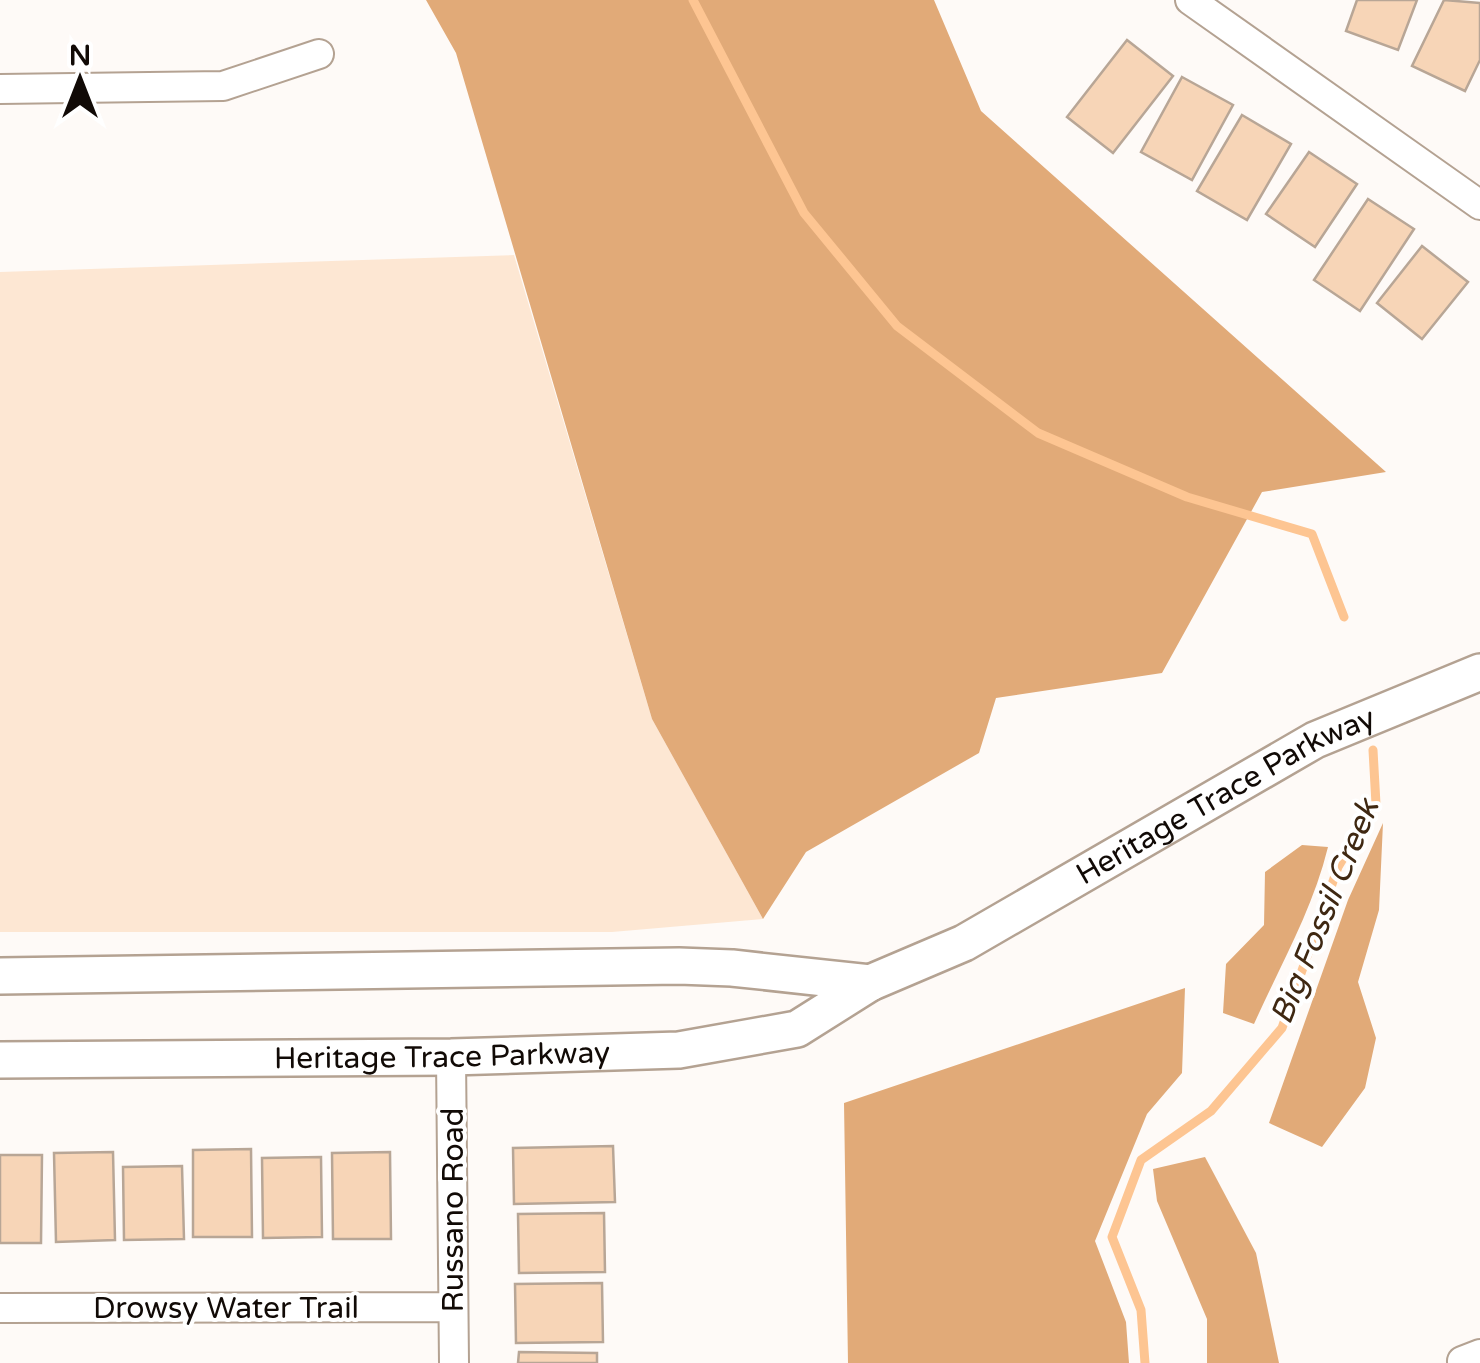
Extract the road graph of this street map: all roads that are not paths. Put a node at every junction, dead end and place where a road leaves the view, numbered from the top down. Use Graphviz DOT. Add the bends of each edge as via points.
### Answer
graph roads {
  1 [pos="1190,0"];
  2 [pos="319,54"];
  3 [pos="0,89"];
  4 [pos="1480,204"];
  5 [pos="1480,672"];
  6 [pos="0,976"];
  7 [pos="870,984"];
  8 [pos="451,1056"];
  9 [pos="0,1060"];
  10 [pos="453,1307"];
  11 [pos="0,1308"];
  12 [pos="454,1363"];
  1 -- 4 [label="street"];
  2 -- 3 [label="street" via="223,86"];
  5 -- 7 [label="street, Heritage Trace Parkway" via="1315,740 964,943"];
  6 -- 7 [label="street" via="678,966"];
  7 -- 8 [label="street, Heritage Trace Parkway" via="797,1029 770,1036 679,1050"];
  8 -- 9 [label="street, Heritage Trace Parkway"];
  8 -- 10 [label="street, Russano Road"];
  10 -- 11 [label="street, Drowsy Water Trail"];
  10 -- 12 [label="street, Russano Road"];
}
